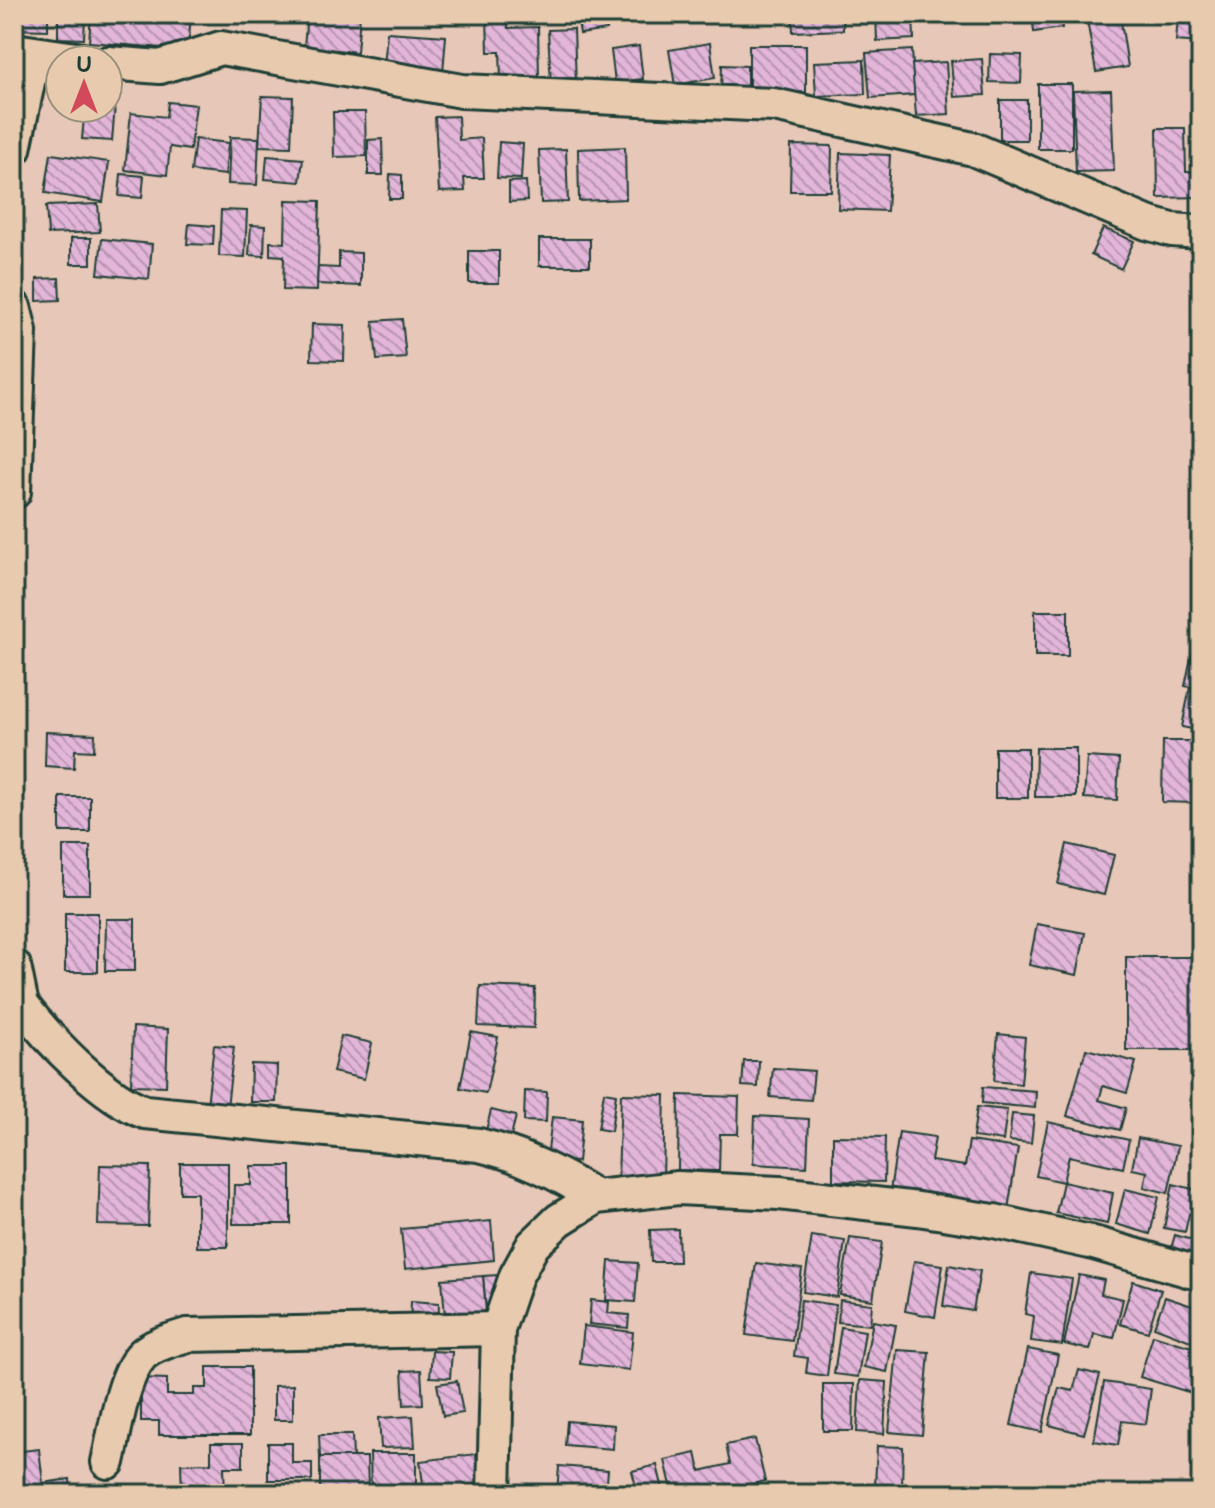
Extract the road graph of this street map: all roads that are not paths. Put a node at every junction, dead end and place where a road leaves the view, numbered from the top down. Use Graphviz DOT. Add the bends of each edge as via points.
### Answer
graph roads {
  1 [pos="24,52"];
  2 [pos="44,55"];
  3 [pos="124,64"];
  4 [pos="14,149"];
  5 [pos="1201,232"];
  6 [pos="14,307"];
  7 [pos="14,492"];
  8 [pos="14,966"];
  9 [pos="18,1008"];
  10 [pos="596,1197"];
  11 [pos="1201,1274"];
  12 [pos="498,1329"];
  13 [pos="108,1462"];
  14 [pos="494,1494"];
  1 -- 2 [label="street"];
  1 -- 4 [label="street"];
  3 -- 5 [label="street" via="160,67 206,51 234,49 462,91 774,105 973,149 1147,223"];
  6 -- 7 [label="street" via="20,331"];
  8 -- 9 [label="street"];
  9 -- 10 [label="street" via="96,1080 141,1110 479,1145 553,1171"];
  10 -- 11 [label="street" via="678,1188 918,1209 1090,1242"];
  10 -- 12 [label="street" via="559,1220 533,1245"];
  12 -- 13 [label="street" via="187,1335 160,1344 142,1356 129,1376"];
  12 -- 14 [label="street"];
}
